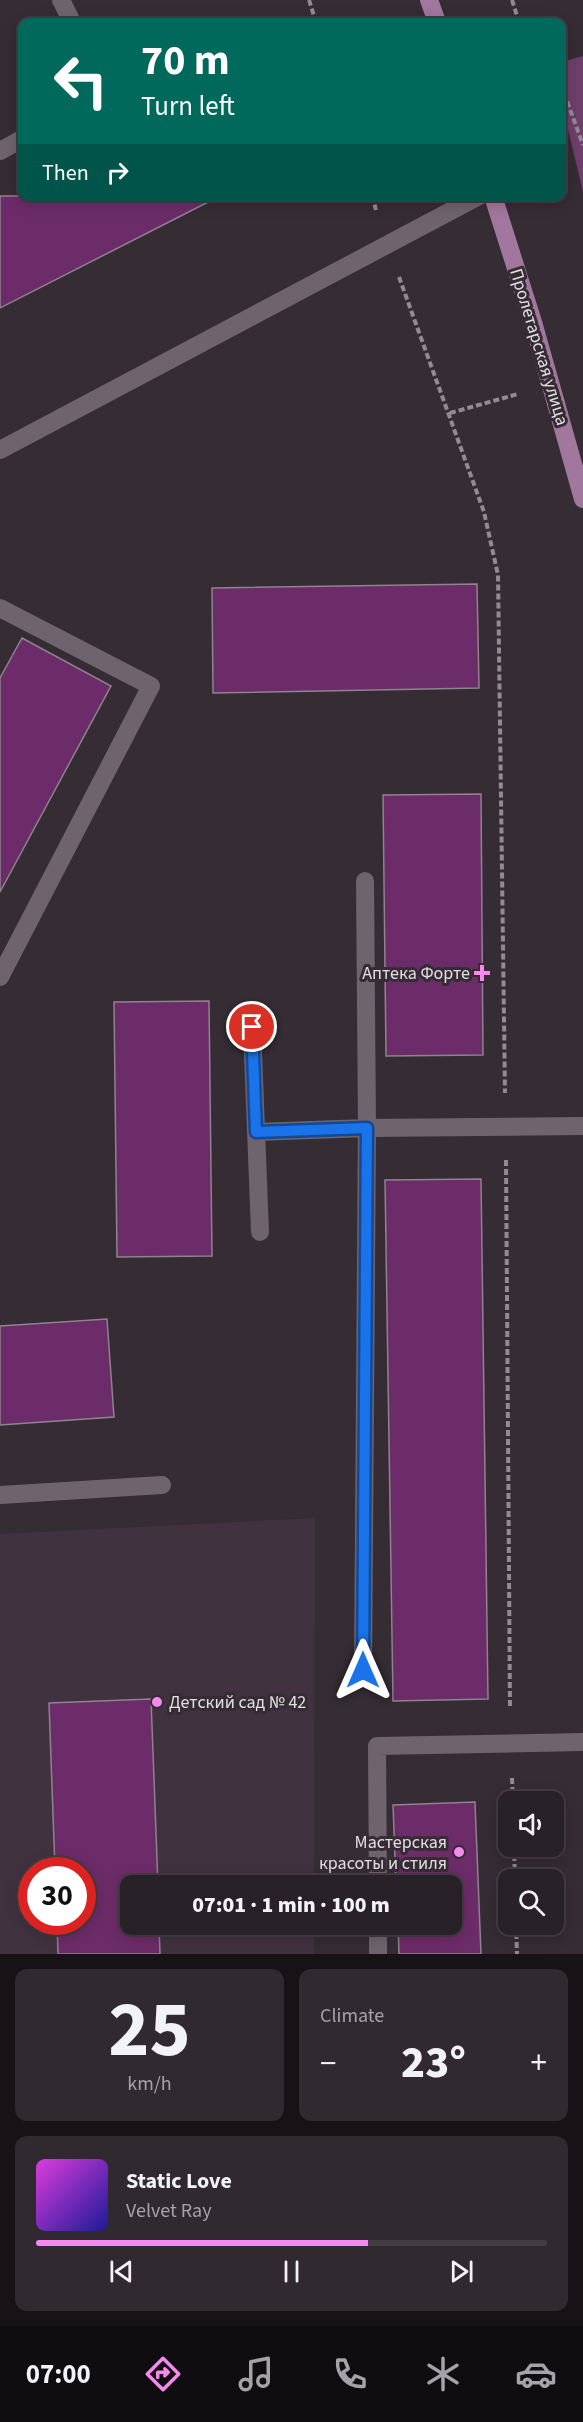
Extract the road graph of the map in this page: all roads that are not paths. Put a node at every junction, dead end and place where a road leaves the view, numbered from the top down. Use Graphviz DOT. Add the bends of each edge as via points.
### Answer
graph roads {
  1 [pos="61,0"];
  2 [pos="429,0"];
  3 [pos="70,18"];
  4 [pos="436,18"];
  5 [pos="18,141"];
  6 [pos="0,151"];
  7 [pos="470,201"];
  8 [pos="495,201"];
  9 [pos="0,450"];
  10 [pos="583,499"];
  11 [pos="0,608"];
  12 [pos="365,881"];
  13 [pos="0,977"];
  14 [pos="252,1027"];
  15 [pos="583,1126"];
  16 [pos="367,1128"];
  17 [pos="256,1132"];
  18 [pos="260,1232"];
  19 [pos="162,1485"];
  20 [pos="0,1495"];
  21 [pos="363,1670"];
  22 [pos="583,1742"];
  23 [pos="378,1875"];
  24 [pos="378,1935"];
  25 [pos="378,1954"];
  1 -- 3 [label="street"];
  2 -- 4 [label="main road"];
  5 -- 6 [label="street"];
  7 -- 9 [label="street"];
  8 -- 10 [label="main road, Пролетарская улица"];
  11 -- 13 [label="street" via="151,686"];
  12 -- 16 [label="street"];
  14 -- 17 [label="street"];
  15 -- 16 [label="street"];
  16 -- 17 [label="street"];
  16 -- 21 [label="street"];
  17 -- 18 [label="street"];
  19 -- 20 [label="street"];
  22 -- 23 [label="street" via="377,1746"];
  24 -- 25 [label="street"];
}
